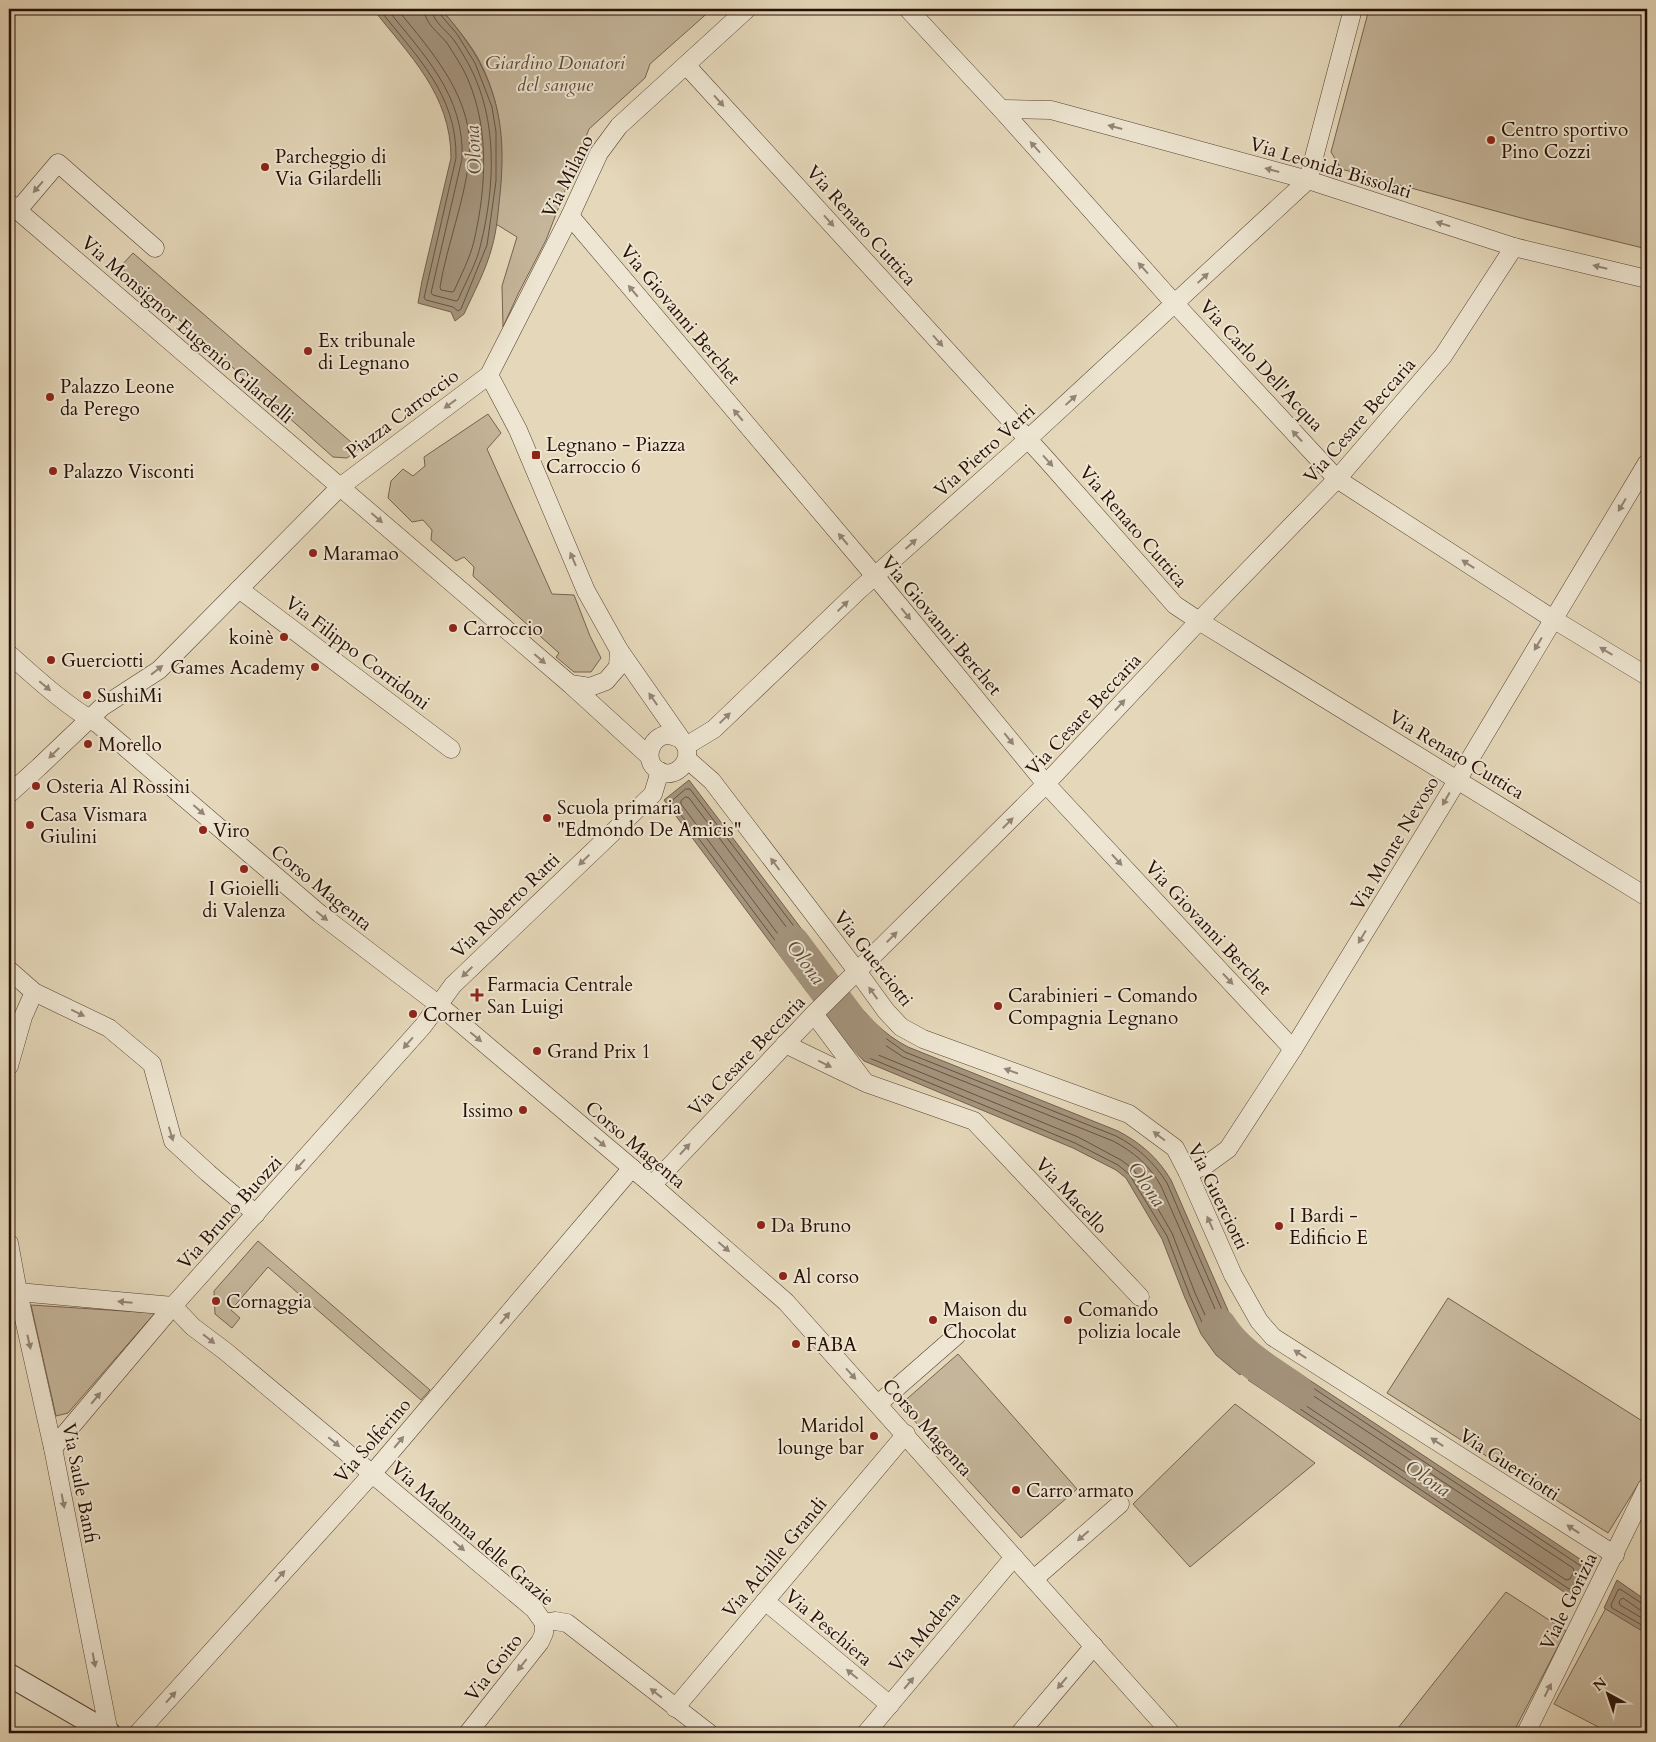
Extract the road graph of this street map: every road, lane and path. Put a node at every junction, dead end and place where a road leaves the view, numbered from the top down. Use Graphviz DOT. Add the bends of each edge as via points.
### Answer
graph roads {
  1 [pos="747,9"];
  2 [pos="908,9"];
  3 [pos="1353,9"];
  4 [pos="686,65"];
  5 [pos="1001,109"];
  6 [pos="1308,180"];
  7 [pos="13,206"];
  8 [pos="570,216"];
  9 [pos="1514,247"];
  10 [pos="155,248"];
  11 [pos="1647,279"];
  12 [pos="1176,304"];
  13 [pos="489,375"];
  14 [pos="1028,439"];
  15 [pos="1647,463"];
  16 [pos="1337,479"];
  17 [pos="340,486"];
  18 [pos="875,576"];
  19 [pos="240,589"];
  20 [pos="1553,619"];
  21 [pos="1199,621"];
  22 [pos="619,650"];
  23 [pos="9,654"];
  24 [pos="1647,676"];
  25 [pos="570,684"];
  26 [pos="89,719"];
  27 [pos="684,748"];
  28 [pos="451,749"];
  29 [pos="650,756"];
  30 [pos="660,772"];
  31 [pos="1457,780"];
  32 [pos="1046,784"];
  33 [pos="9,794"];
  34 [pos="1647,897"];
  35 [pos="9,970"];
  36 [pos="853,976"];
  37 [pos="34,992"];
  38 [pos="439,1005"];
  39 [pos="817,1011"];
  40 [pos="785,1044"];
  41 [pos="1294,1049"];
  42 [pos="9,1066"];
  43 [pos="866,1083"];
  44 [pos="632,1168"];
  45 [pos="1188,1173"];
  46 [pos="652,1185"];
  47 [pos="256,1214"];
  48 [pos="9,1243"];
  49 [pos="18,1292"];
  50 [pos="1140,1297"];
  51 [pos="173,1306"];
  52 [pos="957,1335"];
  53 [pos="878,1404"];
  54 [pos="906,1434"];
  55 [pos="53,1448"];
  56 [pos="372,1474"];
  57 [pos="1647,1487"];
  58 [pos="1120,1504"];
  59 [pos="1615,1555"];
  60 [pos="1014,1557"];
  61 [pos="1034,1579"];
  62 [pos="765,1601"];
  63 [pos="544,1623"];
  64 [pos="1094,1646"];
  65 [pos="9,1675"];
  66 [pos="890,1705"];
  67 [pos="675,1708"];
  68 [pos="109,1733"];
  69 [pos="138,1733"];
  70 [pos="468,1733"];
  71 [pos="709,1733"];
  72 [pos="866,1733"];
  73 [pos="1020,1733"];
  74 [pos="1171,1733"];
  75 [pos="1526,1733"];
  1 -- 4 [label="street, Via Milano"];
  2 -- 5 [label="street, Via Carlo Dell'Acqua"];
  3 -- 6 [label="street"];
  4 -- 8 [label="street, Via Milano" via="619,126 599,153"];
  4 -- 14 [label="street, Via Renato Cuttica, one-way"];
  6 -- 5 [label="street, Via Leonida Bissolati, one-way" via="1051,110"];
  12 -- 5 [label="street, Via Carlo Dell'Acqua, one-way"];
  9 -- 6 [label="street, Via Leonida Bissolati, one-way"];
  12 -- 6 [label="street, Via Pietro Verri, one-way"];
  10 -- 7 [label="street, one-way" via="58,163"];
  7 -- 17 [label="street, Via Monsignor Eugenio Gilardelli"];
  8 -- 13 [label="street, Via Milano"];
  18 -- 8 [label="street, Via Giovanni Berchet, one-way"];
  11 -- 9 [label="street, Via Leonida Bissolati, one-way"];
  9 -- 16 [label="street, Via Cesare Beccaria" via="1443,356"];
  14 -- 12 [label="street, Via Pietro Verri, one-way"];
  16 -- 12 [label="street, Via Carlo Dell'Acqua, one-way"];
  13 -- 17 [label="street, Piazza Carroccio, one-way"];
  22 -- 13 [label="street, Piazza Carroccio, one-way" via="586,591 518,430"];
  18 -- 14 [label="street, Via Pietro Verri, one-way"];
  14 -- 21 [label="street, Via Renato Cuttica, one-way" via="1175,604"];
  15 -- 20 [label="street, Via Monte Nevoso, one-way"];
  20 -- 16 [label="street, Via Carlo Dell'Acqua, one-way"];
  16 -- 21 [label="street, Via Cesare Beccaria"];
  17 -- 19 [label="street"];
  17 -- 25 [label="street, one-way"];
  27 -- 18 [label="street, Via Pietro Verri, one-way" via="714,729"];
  18 -- 32 [label="street, Via Giovanni Berchet, one-way"];
  26 -- 19 [label="street, one-way" via="159,670"];
  19 -- 28 [label="street, Via Filippo Corridoni"];
  24 -- 20 [label="street, Via Carlo Dell'Acqua, one-way"];
  20 -- 31 [label="street, Via Monte Nevoso, one-way"];
  21 -- 31 [label="street, Via Renato Cuttica"];
  32 -- 21 [label="street, Via Cesare Beccaria, one-way"];
  22 -- 25 [label="street" via="618,667 606,681 590,687"];
  27 -- 22 [label="street, Piazza Carroccio, one-way"];
  23 -- 26 [label="street, Corso Magenta, one-way" via="49,690"];
  25 -- 29 [label="street"];
  26 -- 33 [label="street, one-way"];
  26 -- 38 [label="street, Corso Magenta, one-way" via="320,914"];
  27 -- 29 [label="street" via="666,735 650,748"];
  27 -- 30 [label="street" via="678,771"];
  36 -- 27 [label="street, Via Guerciotti, one-way" via="712,781"];
  29 -- 30 [label="street"];
  30 -- 38 [label="street, Via Roberto Ratti, one-way" via="653,794 453,985"];
  31 -- 34 [label="street, Via Renato Cuttica"];
  31 -- 41 [label="street, Via Monte Nevoso, one-way"];
  36 -- 32 [label="street, Via Cesare Beccaria, one-way"];
  32 -- 41 [label="street, Via Giovanni Berchet, one-way"];
  35 -- 37 [label="street"];
  36 -- 39 [label="street, Via Cesare Beccaria"];
  45 -- 36 [label="street, Via Guerciotti, one-way" via="1175,1148 1129,1114 924,1039 901,1027"];
  37 -- 42 [label="street"];
  37 -- 47 [label="street, one-way" via="109,1028 152,1064 173,1141"];
  38 -- 44 [label="street, Corso Magenta, one-way"];
  38 -- 47 [label="street, Via Bruno Buozzi, one-way"];
  39 -- 40 [label="street, Via Cesare Beccaria"];
  39 -- 43 [label="street"];
  40 -- 43 [label="street, one-way"];
  46 -- 40 [label="street, Via Cesare Beccaria, one-way"];
  41 -- 45 [label="street, Via Monte Nevoso" via="1228,1149 1206,1166"];
  43 -- 50 [label="street, Via Macello" via="974,1121"];
  44 -- 46 [label="street, Corso Magenta"];
  56 -- 44 [label="street, Via Solferino, one-way"];
  59 -- 45 [label="street, Via Guerciotti, one-way" via="1272,1337 1259,1322 1233,1275"];
  46 -- 53 [label="street, Corso Magenta, one-way" via="786,1302"];
  47 -- 51 [label="street, Via Bruno Buozzi"];
  48 -- 49 [label="street, Via Saule Banfi"];
  51 -- 49 [label="street, one-way"];
  49 -- 55 [label="street, Via Saule Banfi, one-way"];
  55 -- 51 [label="street, Via Bruno Buozzi, one-way"];
  51 -- 56 [label="street, Via Madonna delle Grazie, one-way" via="193,1327"];
  52 -- 53 [label="street"];
  53 -- 54 [label="street, Corso Magenta"];
  54 -- 60 [label="street, Corso Magenta"];
  54 -- 62 [label="street, Via Achille Grandi"];
  55 -- 68 [label="street, Via Saule Banfi, one-way"];
  56 -- 63 [label="street, Via Madonna delle Grazie, one-way" via="534,1609"];
  69 -- 56 [label="street, Via Solferino, one-way"];
  57 -- 59 [label="street, Viale Gorizia"];
  58 -- 61 [label="street, one-way"];
  75 -- 59 [label="street, Viale Gorizia, one-way"];
  60 -- 61 [label="street, Corso Magenta"];
  66 -- 60 [label="street, Via Modena, one-way"];
  61 -- 64 [label="street, Corso Magenta"];
  66 -- 62 [label="street, Via Peschiera, one-way"];
  62 -- 67 [label="street, Via Achille Grandi"];
  67 -- 63 [label="street, Via Madonna delle Grazie, one-way" via="567,1623"];
  63 -- 70 [label="street, Via Goito, one-way" via="540,1642"];
  64 -- 73 [label="street, one-way"];
  64 -- 74 [label="street, Corso Magenta"];
  65 -- 68 [label="street"];
  66 -- 72 [label="street, Via Modena"];
  67 -- 71 [label="street, Via Madonna delle Grazie"];
}
